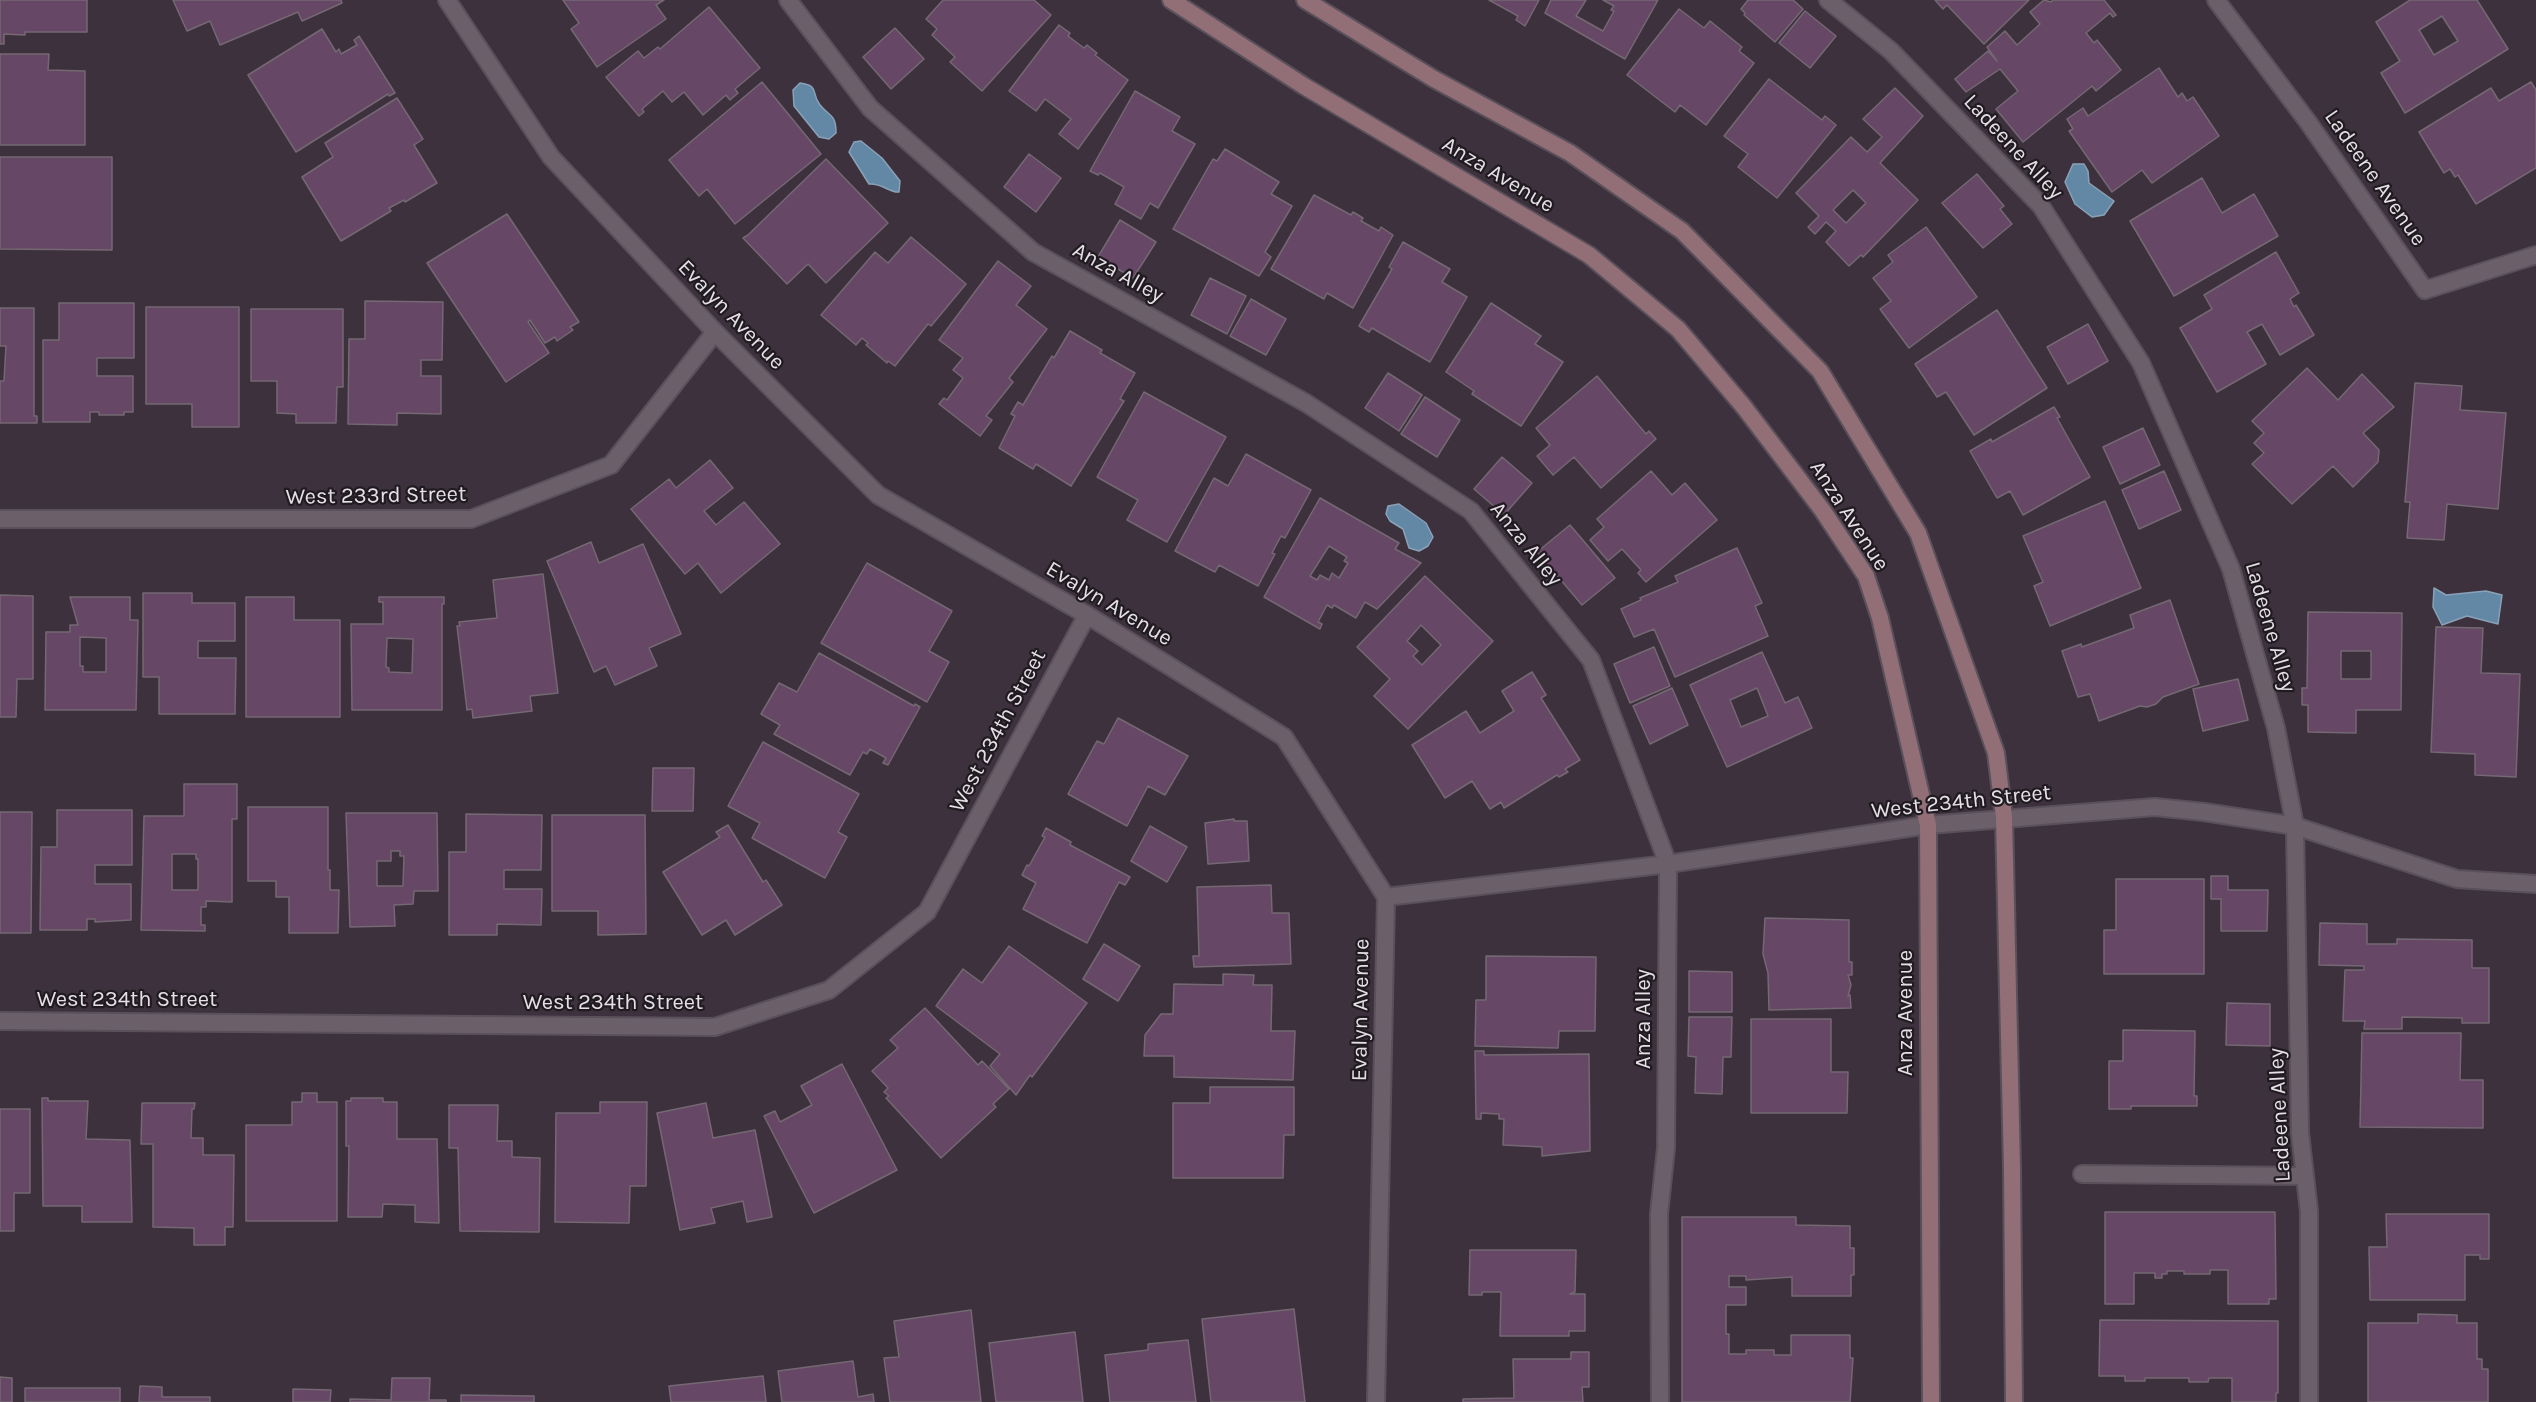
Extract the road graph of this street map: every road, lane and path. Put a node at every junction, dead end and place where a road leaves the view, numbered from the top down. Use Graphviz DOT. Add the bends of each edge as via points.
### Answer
graph roads {
  1 [pos="447,0"];
  2 [pos="788,0"];
  3 [pos="1171,0"];
  4 [pos="1305,0"];
  5 [pos="1828,0"];
  6 [pos="2216,0"];
  7 [pos="2536,255"];
  8 [pos="715,332"];
  9 [pos="0,519"];
  10 [pos="1087,615"];
  11 [pos="2004,817"];
  12 [pos="1928,825"];
  13 [pos="2295,826"];
  14 [pos="1668,864"];
  15 [pos="2536,884"];
  16 [pos="1386,897"];
  17 [pos="0,1021"];
  18 [pos="2082,1174"];
  19 [pos="2305,1176"];
  20 [pos="1376,1402"];
  21 [pos="1660,1402"];
  22 [pos="1931,1402"];
  23 [pos="2014,1402"];
  24 [pos="2309,1402"];
  1 -- 8 [label="street, Evalyn Avenue" via="551,157"];
  2 -- 14 [label="street, Anza Alley" via="870,108 1033,252 1306,403 1471,511 1591,660"];
  3 -- 12 [label="main road, Anza Avenue" via="1304,86 1589,255 1678,329 1744,407 1823,511 1866,576 1880,618"];
  4 -- 11 [label="main road, Anza Avenue" via="1434,79 1570,153 1682,231 1820,371 1918,533 1996,753"];
  5 -- 13 [label="street, Ladeene Alley" via="1891,51 2041,206 2141,363 2232,570 2276,728"];
  6 -- 7 [label="street, Ladeene Avenue" via="2308,122 2425,290"];
  8 -- 9 [label="street, West 233rd Street" via="611,465 471,519"];
  8 -- 10 [label="street, Evalyn Avenue" via="878,495"];
  10 -- 16 [label="street, Evalyn Avenue" via="1284,737"];
  10 -- 17 [label="street, West 234th Street" via="927,912 829,990 715,1027"];
  11 -- 12 [label="street, West 234th Street"];
  11 -- 13 [label="street, West 234th Street" via="2155,807"];
  11 -- 23 [label="main road, Anza Avenue"];
  12 -- 14 [label="street, West 234th Street"];
  12 -- 22 [label="main road, Anza Avenue"];
  13 -- 15 [label="street, West 234th Street" via="2457,879"];
  13 -- 19 [label="street, Ladeene Alley" via="2300,1133"];
  14 -- 16 [label="street, West 234th Street"];
  14 -- 21 [label="street, Anza Alley" via="1666,1148 1659,1214"];
  16 -- 20 [label="street, Evalyn Avenue"];
  18 -- 19 [label="street"];
  19 -- 24 [label="street, Ladeene Alley" via="2309,1211"];
}
